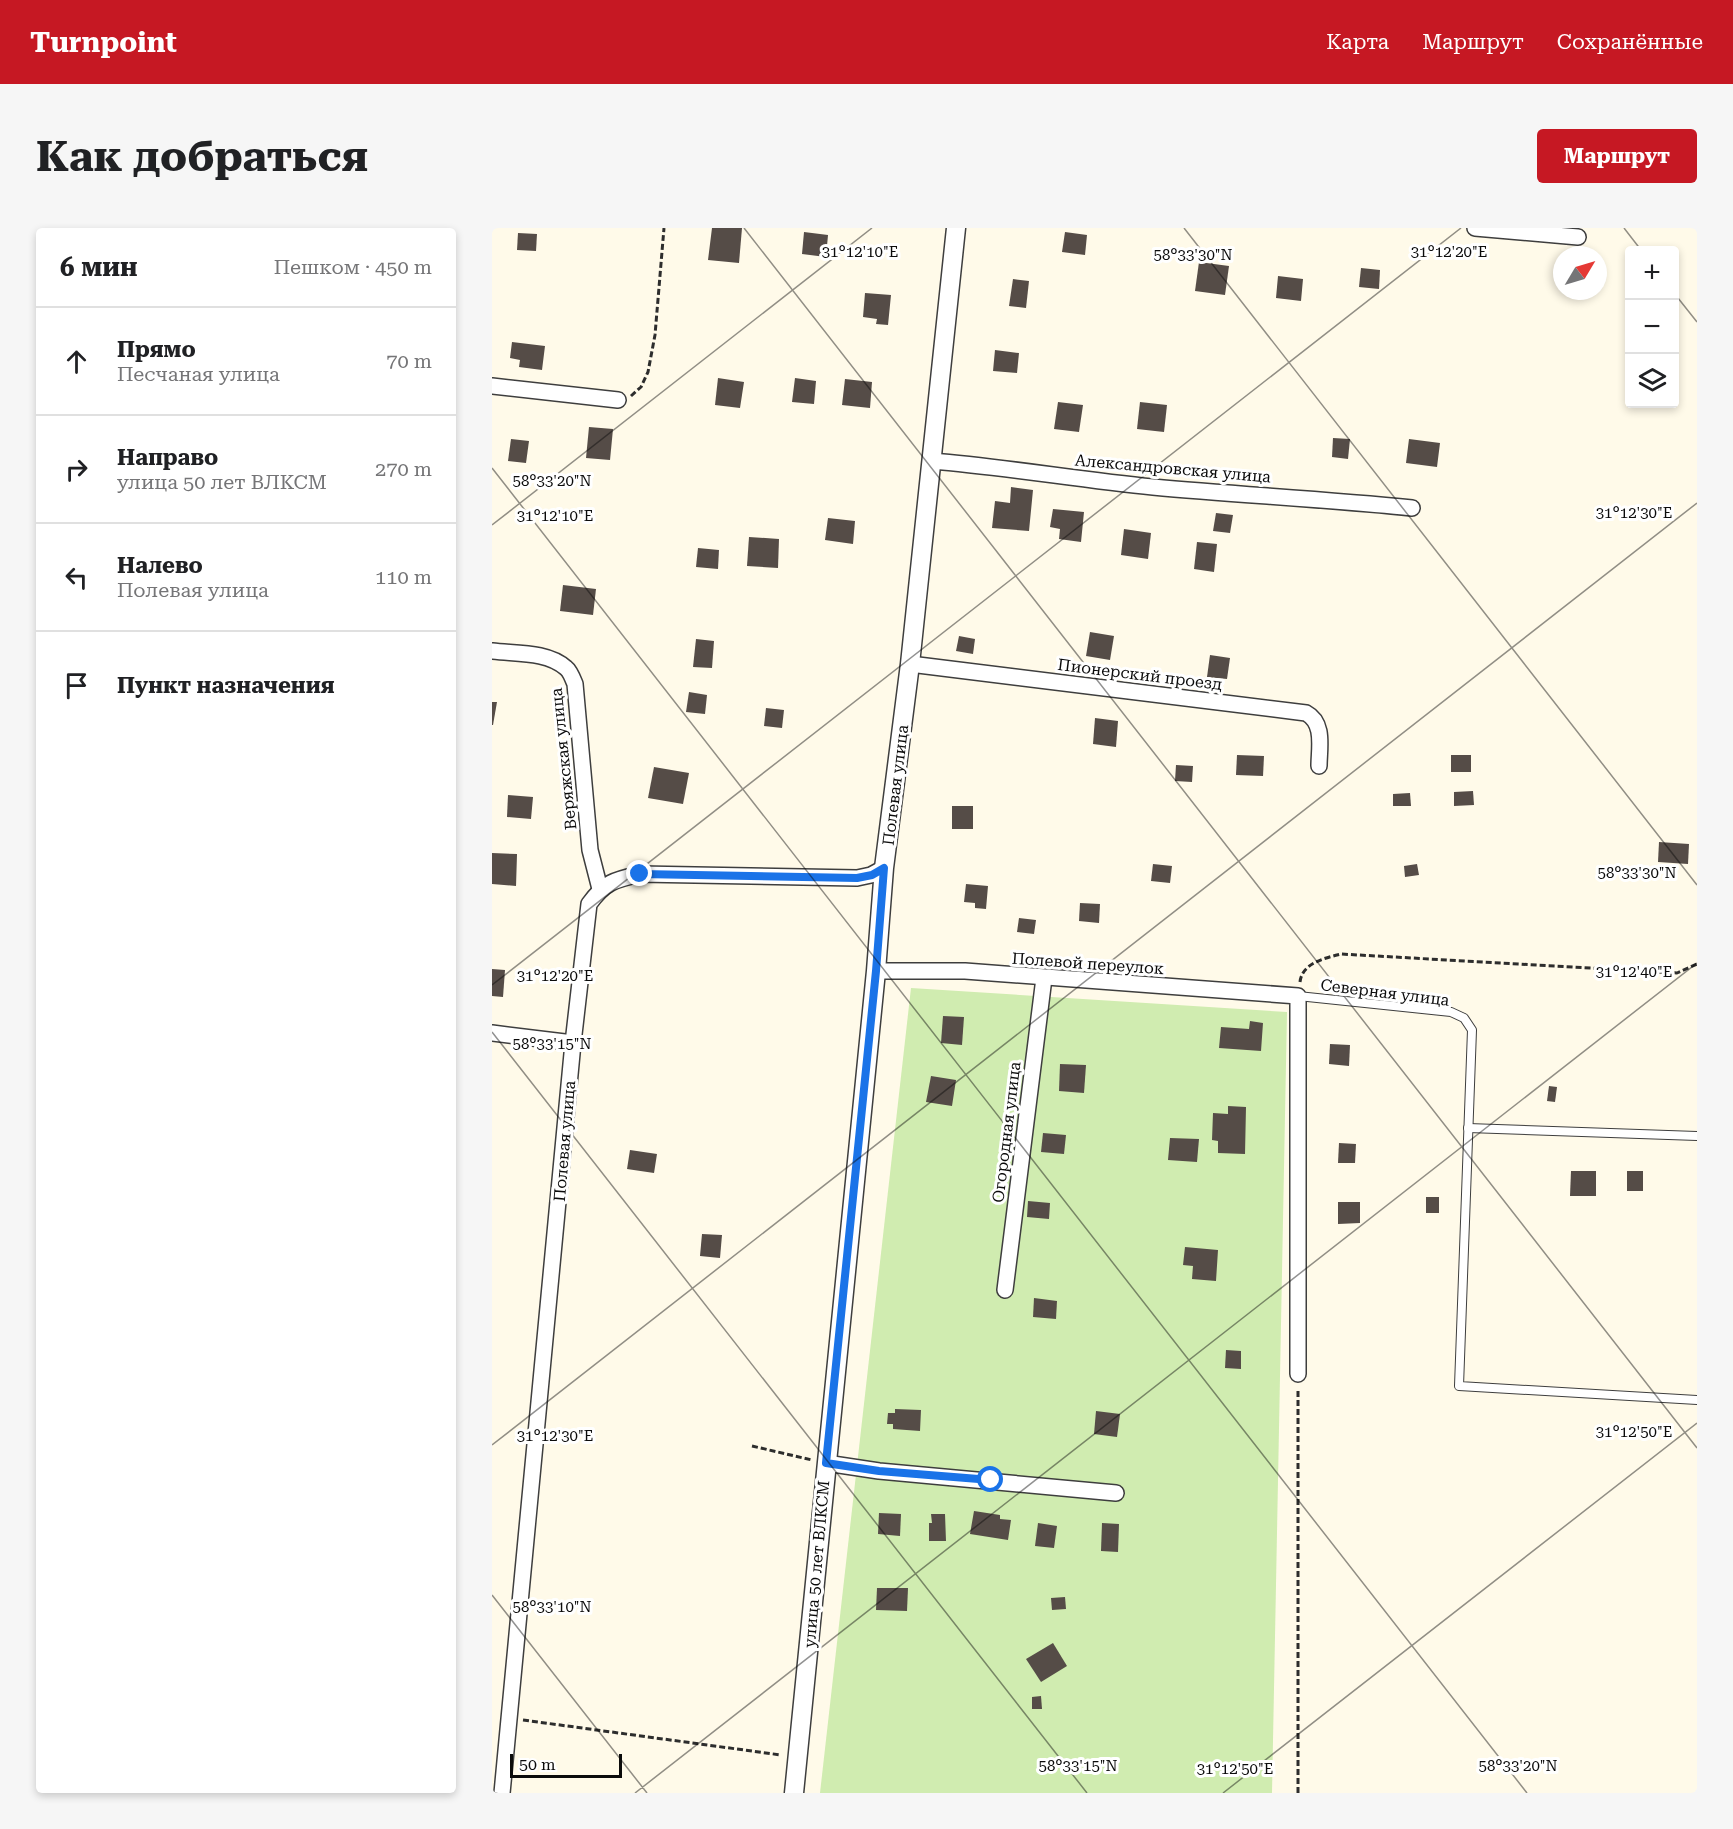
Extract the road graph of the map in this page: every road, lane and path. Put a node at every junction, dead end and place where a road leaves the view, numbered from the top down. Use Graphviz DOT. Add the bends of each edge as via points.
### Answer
graph roads {
  1 [pos="664,228"];
  2 [pos="956,228"];
  3 [pos="1475,228"];
  4 [pos="1578,237"];
  5 [pos="492,386"];
  6 [pos="618,400"];
  7 [pos="932,461"];
  8 [pos="1412,508"];
  9 [pos="492,651"];
  10 [pos="910,664"];
  11 [pos="1319,766"];
  12 [pos="884,868"];
  13 [pos="600,889"];
  14 [pos="1697,964"];
  15 [pos="876,971"];
  16 [pos="1044,978"];
  17 [pos="1298,996"];
  18 [pos="492,1033"];
  19 [pos="573,1043"];
  20 [pos="1468,1128"];
  21 [pos="1697,1136"];
  22 [pos="1005,1290"];
  23 [pos="1298,1374"];
  24 [pos="1697,1400"];
  25 [pos="752,1446"];
  26 [pos="826,1463"];
  27 [pos="1116,1493"];
  28 [pos="509,1718"];
  29 [pos="798,1757"];
  30 [pos="502,1793"];
  31 [pos="794,1793"];
  32 [pos="1298,1793"];
  1 -- 6 [label="path" via="648,372 641,387"];
  2 -- 7 [label="street, Полевая улица"];
  3 -- 4 [label="street"];
  5 -- 6 [label="street"];
  7 -- 8 [label="street, Александровская улица" via="1153,487"];
  7 -- 10 [label="street, Полевая улица"];
  9 -- 13 [label="street, Веряжская улица" via="556,661 568,669 575,684 590,850"];
  10 -- 11 [label="street, Пионерский проезд" via="1306,713 1318,723"];
  10 -- 12 [label="street, Полевая улица"];
  12 -- 13 [label="street, Полевая улица" via="857,878 640,874 613,880"];
  12 -- 15 [label="street, улица 50 лет ВЛКСМ"];
  13 -- 19 [label="street, Полевая улица" via="589,904"];
  14 -- 17 [label="path" via="1677,973 1341,954 1316,961 1300,977"];
  15 -- 16 [label="street, Полевой переулок" via="965,971"];
  15 -- 26 [label="street, улица 50 лет ВЛКСМ"];
  16 -- 17 [label="street, Полевой переулок"];
  16 -- 22 [label="street, Огородная улица"];
  17 -- 20 [label="lane, Северная улица" via="1451,1012 1464,1018 1472,1030"];
  17 -- 23 [label="street"];
  18 -- 19 [label="street"];
  19 -- 28 [label="street, Полевая улица"];
  20 -- 21 [label="lane"];
  20 -- 24 [label="lane, Северная улица" via="1459,1386"];
  23 -- 32 [label="path"];
  25 -- 26 [label="path"];
  26 -- 27 [label="street"];
  26 -- 29 [label="street, улица 50 лет ВЛКСМ"];
  28 -- 29 [label="path"];
  28 -- 30 [label="street, Полевая улица"];
  29 -- 31 [label="street, улица 50 лет ВЛКСМ"];
}
